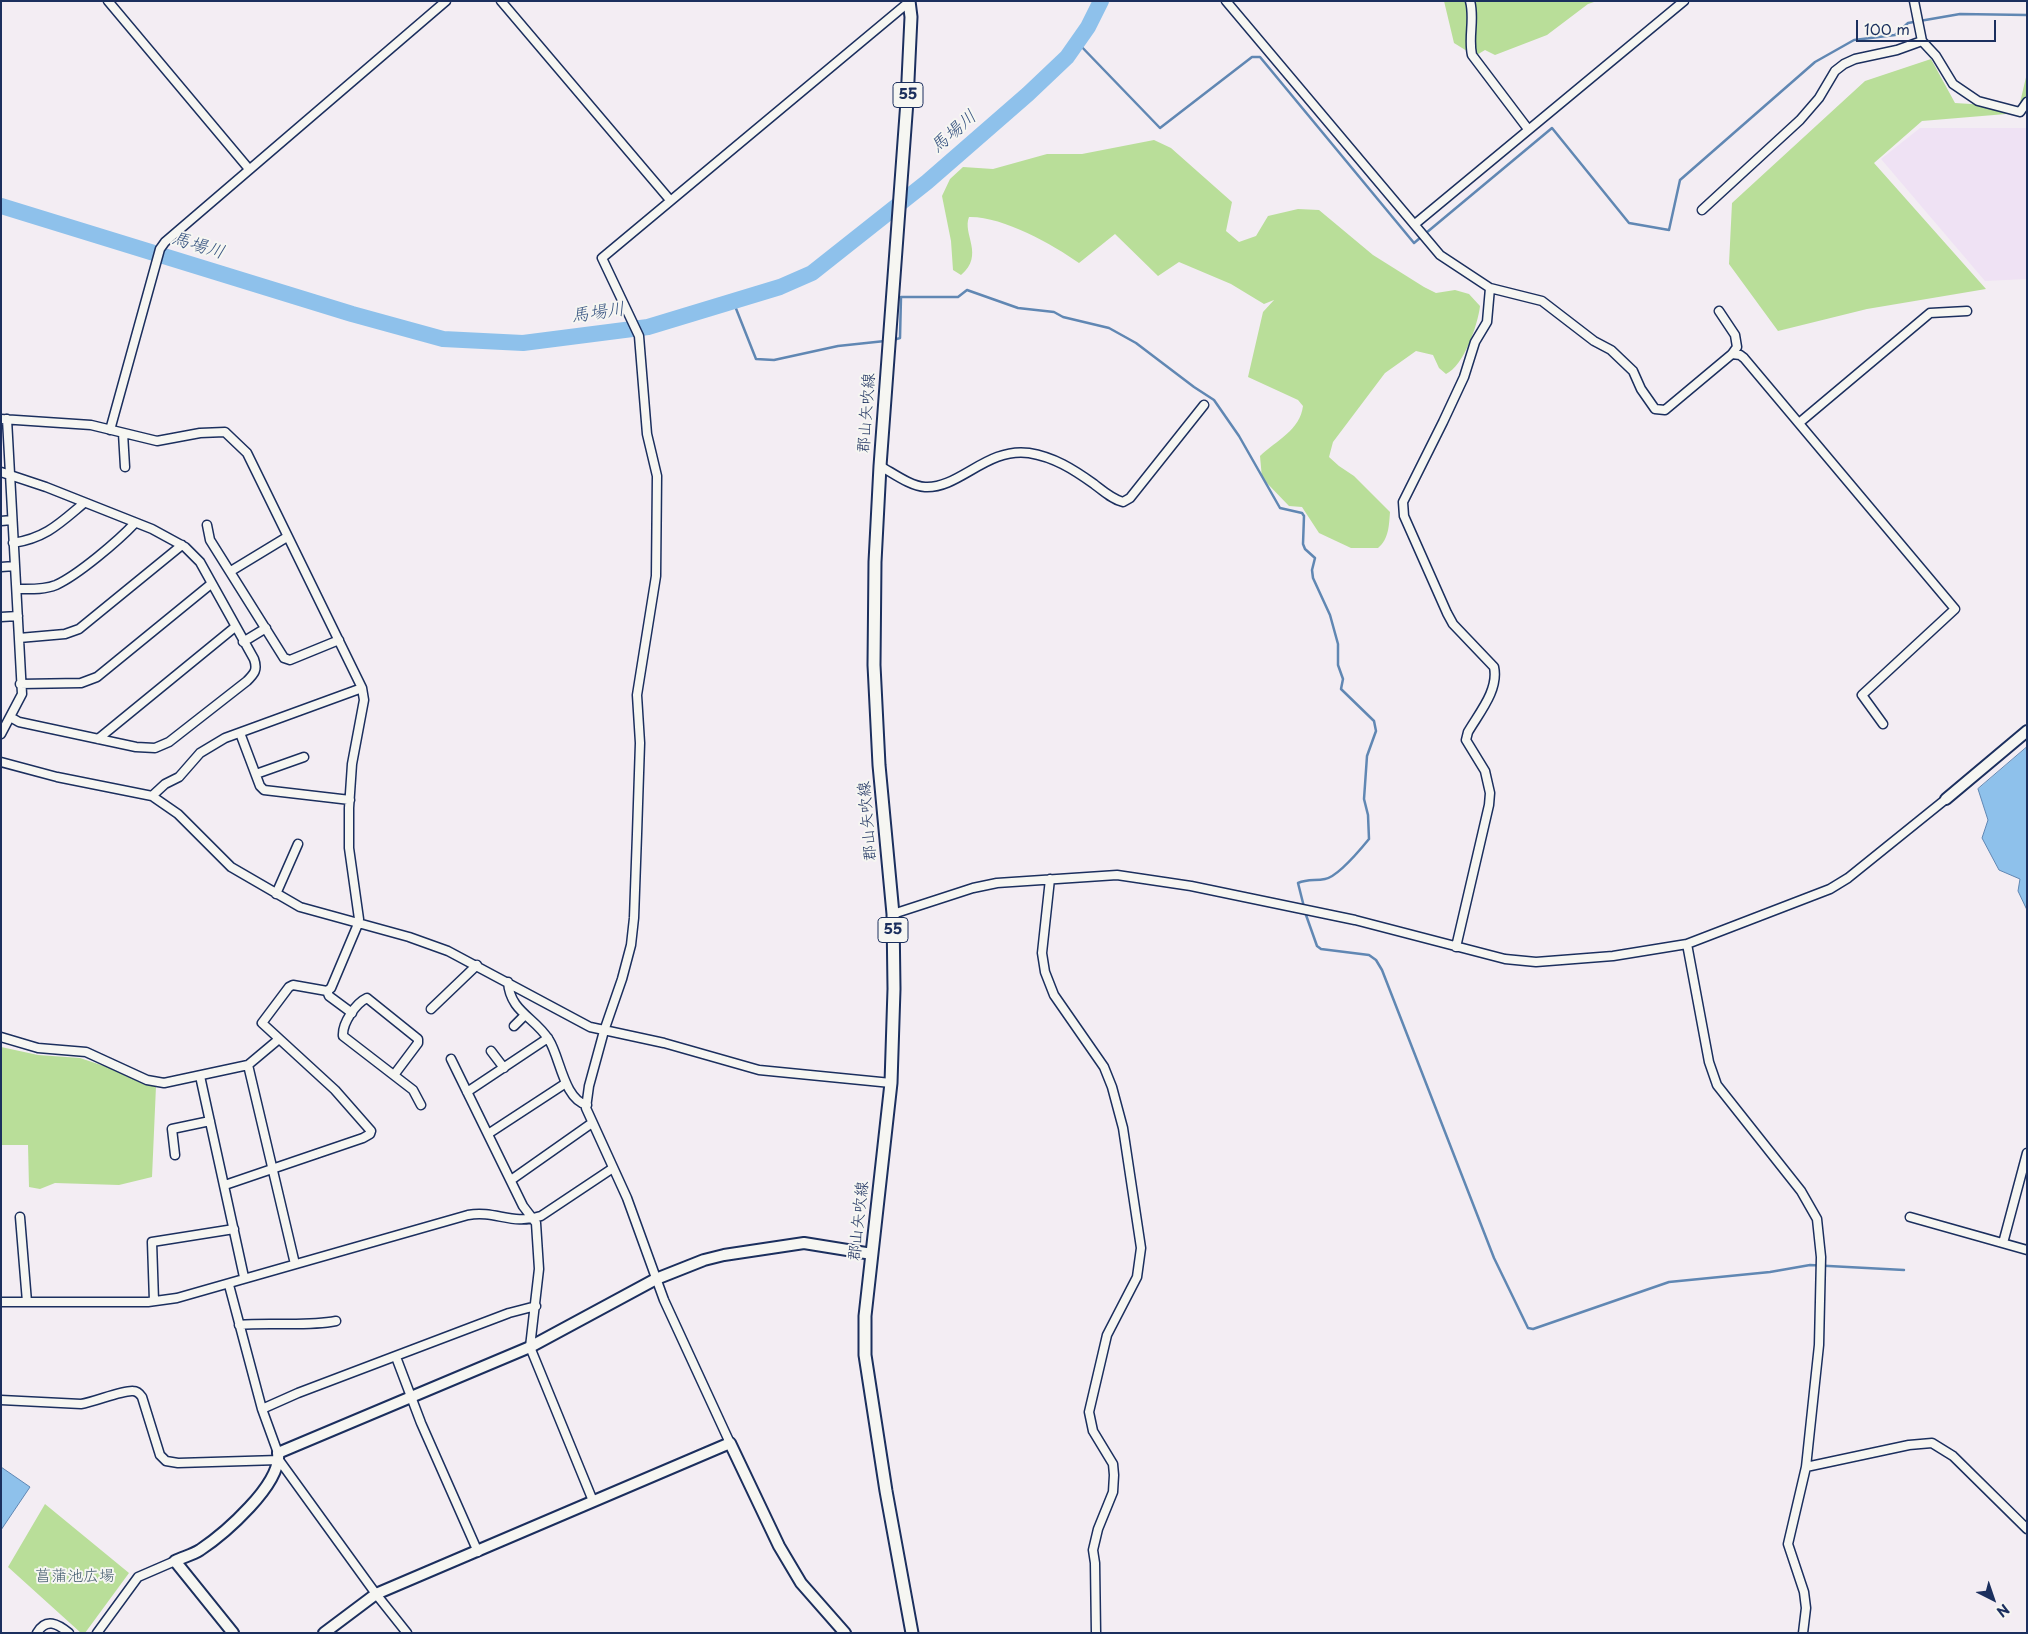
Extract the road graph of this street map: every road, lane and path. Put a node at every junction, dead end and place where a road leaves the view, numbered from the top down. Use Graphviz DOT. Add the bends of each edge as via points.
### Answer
graph roads {
  1 [pos="108,1"];
  2 [pos="446,1"];
  3 [pos="501,1"];
  4 [pos="1226,1"];
  5 [pos="1470,1"];
  6 [pos="1684,1"];
  7 [pos="1914,1"];
  8 [pos="909,2"];
  9 [pos="1922,41"];
  10 [pos="2027,102"];
  11 [pos="1528,129"];
  12 [pos="250,169"];
  13 [pos="670,200"];
  14 [pos="1702,210"];
  15 [pos="1415,224"];
  16 [pos="1490,288"];
  17 [pos="1967,311"];
  18 [pos="1718,312"];
  19 [pos="1732,354"];
  20 [pos="1204,405"];
  21 [pos="4,419"];
  22 [pos="1799,423"];
  23 [pos="110,430"];
  24 [pos="123,433"];
  25 [pos="880,466"];
  26 [pos="126,468"];
  27 [pos="1,472"];
  28 [pos="10,474"];
  29 [pos="84,502"];
  30 [pos="12,520"];
  31 [pos="1,521"];
  32 [pos="135,523"];
  33 [pos="207,524"];
  34 [pos="287,538"];
  35 [pos="13,543"];
  36 [pos="182,545"];
  37 [pos="15,566"];
  38 [pos="1,567"];
  39 [pos="230,571"];
  40 [pos="211,584"];
  41 [pos="17,589"];
  42 [pos="18,616"];
  43 [pos="1,617"];
  44 [pos="235,627"];
  45 [pos="266,628"];
  46 [pos="19,638"];
  47 [pos="339,640"];
  48 [pos="243,642"];
  49 [pos="20,684"];
  50 [pos="362,688"];
  51 [pos="12,718"];
  52 [pos="1883,724"];
  53 [pos="2027,731"];
  54 [pos="240,733"];
  55 [pos="1,734"];
  56 [pos="98,739"];
  57 [pos="304,756"];
  58 [pos="1,762"];
  59 [pos="256,774"];
  60 [pos="152,796"];
  61 [pos="1946,799"];
  62 [pos="350,800"];
  63 [pos="298,844"];
  64 [pos="1050,879"];
  65 [pos="276,894"];
  66 [pos="893,914"];
  67 [pos="358,924"];
  68 [pos="1687,944"];
  69 [pos="1456,947"];
  70 [pos="477,966"];
  71 [pos="508,982"];
  72 [pos="327,991"];
  73 [pos="431,1009"];
  74 [pos="352,1013"];
  75 [pos="524,1015"];
  76 [pos="514,1026"];
  77 [pos="604,1031"];
  78 [pos="1,1037"];
  79 [pos="548,1038"];
  80 [pos="279,1039"];
  81 [pos="491,1050"];
  82 [pos="451,1059"];
  83 [pos="248,1065"];
  84 [pos="504,1068"];
  85 [pos="394,1075"];
  86 [pos="200,1076"];
  87 [pos="566,1083"];
  88 [pos="891,1084"];
  89 [pos="467,1092"];
  90 [pos="420,1104"];
  91 [pos="587,1105"];
  92 [pos="210,1121"];
  93 [pos="592,1123"];
  94 [pos="488,1134"];
  95 [pos="2027,1153"];
  96 [pos="175,1155"];
  97 [pos="273,1168"];
  98 [pos="613,1168"];
  99 [pos="510,1180"];
  100 [pos="225,1185"];
  101 [pos="20,1217"];
  102 [pos="1910,1217"];
  103 [pos="534,1218"];
  104 [pos="234,1229"];
  105 [pos="2003,1243"];
  106 [pos="2027,1250"];
  107 [pos="872,1254"];
  108 [pos="295,1264"];
  109 [pos="244,1277"];
  110 [pos="656,1279"];
  111 [pos="229,1285"];
  112 [pos="154,1301"];
  113 [pos="1,1302"];
  114 [pos="26,1302"];
  115 [pos="536,1306"];
  116 [pos="336,1321"];
  117 [pos="240,1324"];
  118 [pos="530,1347"];
  119 [pos="396,1357"];
  120 [pos="411,1399"];
  121 [pos="1,1400"];
  122 [pos="262,1409"];
  123 [pos="730,1443"];
  124 [pos="279,1457"];
  125 [pos="1806,1467"];
  126 [pos="593,1500"];
  127 [pos="2027,1529"];
  128 [pos="478,1552"];
  129 [pos="175,1561"];
  130 [pos="376,1594"];
  131 [pos="38,1633"];
  132 [pos="69,1633"];
  133 [pos="97,1633"];
  134 [pos="233,1633"];
  135 [pos="324,1633"];
  136 [pos="407,1633"];
  137 [pos="845,1633"];
  138 [pos="912,1633"];
  139 [pos="1096,1633"];
  140 [pos="1803,1633"];
  1 -- 12 [label="street"];
  2 -- 12 [label="street"];
  3 -- 13 [label="street"];
  4 -- 15 [label="street"];
  5 -- 11 [label="street" via="1472,55"];
  6 -- 11 [label="street"];
  7 -- 9 [label="street"];
  8 -- 13 [label="street"];
  8 -- 25 [label="main road, 郡山矢吹線 / 55" via="910,57"];
  9 -- 10 [label="street" via="1936,56 1953,84 1978,101 2020,112"];
  9 -- 14 [label="street" via="1844,64 1835,71 1819,98 1800,120"];
  11 -- 15 [label="street"];
  12 -- 23 [label="street" via="160,249"];
  13 -- 77 [label="street" via="602,258 639,336 647,434 657,476 656,576 637,695 640,743 634,918 622,979"];
  15 -- 16 [label="street" via="1443,257"];
  16 -- 19 [label="street" via="1542,301 1618,356 1633,371 1656,409 1664,410"];
  16 -- 69 [label="street" via="1486,322 1475,342 1464,377 1403,502 1404,516 1447,613 1453,624 1494,667 1496,674 1494,686 1466,740 1485,771 1490,793"];
  17 -- 22 [label="street" via="1930,313"];
  18 -- 19 [label="street" via="1736,339 1737,347"];
  19 -- 22 [label="street" via="1740,354 1744,358"];
  20 -- 25 [label="street" via="1130,498 1122,502 1069,466 1029,453 1018,452 979,463 936,486 925,487"];
  21 -- 23 [label="street" via="91,425"];
  21 -- 28 [label="street"];
  22 -- 52 [label="street" via="1955,609 1862,695"];
  23 -- 24 [label="street"];
  24 -- 26 [label="street"];
  24 -- 34 [label="street" via="157,440 225,432 247,453"];
  25 -- 66 [label="main road, 郡山矢吹線 / 55" via="874,665 879,765"];
  27 -- 28 [label="street"];
  28 -- 29 [label="street"];
  28 -- 30 [label="street"];
  29 -- 32 [label="street"];
  29 -- 35 [label="street" via="46,534"];
  30 -- 31 [label="street"];
  30 -- 35 [label="street"];
  32 -- 36 [label="street"];
  32 -- 41 [label="street" via="60,583"];
  33 -- 39 [label="street" via="210,540"];
  34 -- 39 [label="street"];
  34 -- 47 [label="street"];
  35 -- 37 [label="street"];
  36 -- 40 [label="street" via="200,562"];
  36 -- 46 [label="street" via="79,629 66,634"];
  37 -- 38 [label="street"];
  37 -- 41 [label="street"];
  39 -- 45 [label="street"];
  40 -- 44 [label="street"];
  40 -- 49 [label="street" via="98,677 82,683"];
  41 -- 42 [label="street"];
  42 -- 43 [label="street"];
  42 -- 46 [label="street"];
  44 -- 48 [label="street"];
  44 -- 56 [label="street"];
  45 -- 47 [label="street" via="284,658 290,660"];
  45 -- 48 [label="street"];
  46 -- 49 [label="street"];
  47 -- 50 [label="street"];
  48 -- 56 [label="street" via="256,663 255,674 169,742 146,749"];
  49 -- 51 [label="street" via="22,694"];
  50 -- 54 [label="street"];
  50 -- 62 [label="street" via="364,700 352,764"];
  51 -- 55 [label="street"];
  51 -- 56 [label="street"];
  53 -- 61 [label="street"];
  54 -- 59 [label="street"];
  54 -- 60 [label="street" via="203,751 179,777"];
  57 -- 59 [label="street"];
  58 -- 60 [label="street"];
  59 -- 62 [label="street" via="260,786 269,793"];
  60 -- 65 [label="street" via="178,814 231,867"];
  61 -- 68 [label="street" via="1830,889"];
  62 -- 67 [label="street" via="349,848"];
  63 -- 65 [label="street"];
  64 -- 66 [label="street" via="981,886"];
  64 -- 69 [label="street" via="1117,875 1158,879 1354,920"];
  64 -- 139 [label="street" via="1042,953 1045,972 1054,995 1104,1067 1110,1082 1123,1128 1141,1248 1137,1277 1107,1335 1089,1412 1093,1431 1110,1456 1114,1475 1113,1492 1093,1550"];
  65 -- 67 [label="street" via="300,907"];
  66 -- 88 [label="main road, 郡山矢吹線 / 55"];
  67 -- 70 [label="street" via="409,937"];
  67 -- 72 [label="street" via="333,985"];
  68 -- 69 [label="street" via="1613,956 1536,962"];
  68 -- 125 [label="street" via="1709,1062 1717,1085 1801,1191 1818,1219 1822,1303"];
  70 -- 71 [label="street"];
  70 -- 73 [label="street"];
  71 -- 75 [label="street" via="510,999"];
  71 -- 77 [label="street" via="590,1027"];
  72 -- 74 [label="street"];
  72 -- 80 [label="street" via="289,987 262,1023"];
  74 -- 85 [label="street" via="343,1036"];
  74 -- 85 [label="street" via="367,998 418,1039"];
  75 -- 76 [label="street"];
  75 -- 79 [label="street"];
  77 -- 88 [label="street" via="664,1043 759,1070"];
  77 -- 91 [label="street"];
  78 -- 86 [label="street" via="38,1048 86,1052 155,1083"];
  79 -- 84 [label="street"];
  79 -- 87 [label="street"];
  80 -- 83 [label="street"];
  80 -- 97 [label="street" via="335,1090 372,1131 363,1138"];
  81 -- 84 [label="street"];
  82 -- 89 [label="street"];
  83 -- 86 [label="street"];
  83 -- 97 [label="street"];
  84 -- 89 [label="street"];
  85 -- 90 [label="street" via="416,1093"];
  86 -- 92 [label="street"];
  87 -- 91 [label="street" via="579,1101"];
  87 -- 94 [label="street"];
  88 -- 107 [label="main road, 郡山矢吹線 / 55"];
  89 -- 94 [label="street"];
  91 -- 93 [label="street"];
  92 -- 96 [label="street" via="172,1129"];
  92 -- 100 [label="street"];
  93 -- 98 [label="street"];
  93 -- 99 [label="street"];
  94 -- 99 [label="street"];
  95 -- 105 [label="street"];
  97 -- 100 [label="street"];
  97 -- 108 [label="street"];
  98 -- 103 [label="street" via="542,1216"];
  98 -- 110 [label="street"];
  99 -- 103 [label="street" via="523,1206"];
  100 -- 104 [label="street"];
  101 -- 114 [label="street"];
  102 -- 105 [label="street"];
  103 -- 108 [label="street" via="523,1221 478,1214"];
  103 -- 115 [label="street" via="539,1269"];
  104 -- 109 [label="street"];
  104 -- 112 [label="street" via="152,1242"];
  105 -- 106 [label="street"];
  107 -- 110 [label="street" via="828,1246 790,1244 724,1255"];
  107 -- 138 [label="main road, 郡山矢吹線 / 55" via="865,1316 865,1355"];
  108 -- 109 [label="street"];
  109 -- 111 [label="street"];
  110 -- 118 [label="street"];
  110 -- 123 [label="street"];
  111 -- 112 [label="street"];
  111 -- 117 [label="street"];
  112 -- 114 [label="street"];
  113 -- 114 [label="street"];
  115 -- 118 [label="street"];
  115 -- 119 [label="street" via="509,1313"];
  116 -- 117 [label="street"];
  117 -- 122 [label="street"];
  118 -- 120 [label="street"];
  118 -- 126 [label="street"];
  119 -- 120 [label="street"];
  119 -- 122 [label="street"];
  120 -- 124 [label="street"];
  120 -- 128 [label="street"];
  121 -- 124 [label="street" via="94,1403 131,1390 142,1397 160,1455 166,1461"];
  122 -- 124 [label="street"];
  123 -- 126 [label="street"];
  123 -- 137 [label="street" via="779,1546 801,1583"];
  124 -- 129 [label="street" via="272,1476 254,1504 221,1535 198,1551"];
  124 -- 130 [label="street"];
  125 -- 127 [label="street" via="1909,1444 1932,1443 1953,1456"];
  125 -- 140 [label="street" via="1788,1544 1804,1592"];
  126 -- 128 [label="street"];
  128 -- 130 [label="street"];
  129 -- 133 [label="street" via="138,1576"];
  129 -- 134 [label="street"];
  130 -- 135 [label="street"];
  130 -- 136 [label="street"];
  131 -- 132 [label="street" via="48,1623 58,1624"];
}
